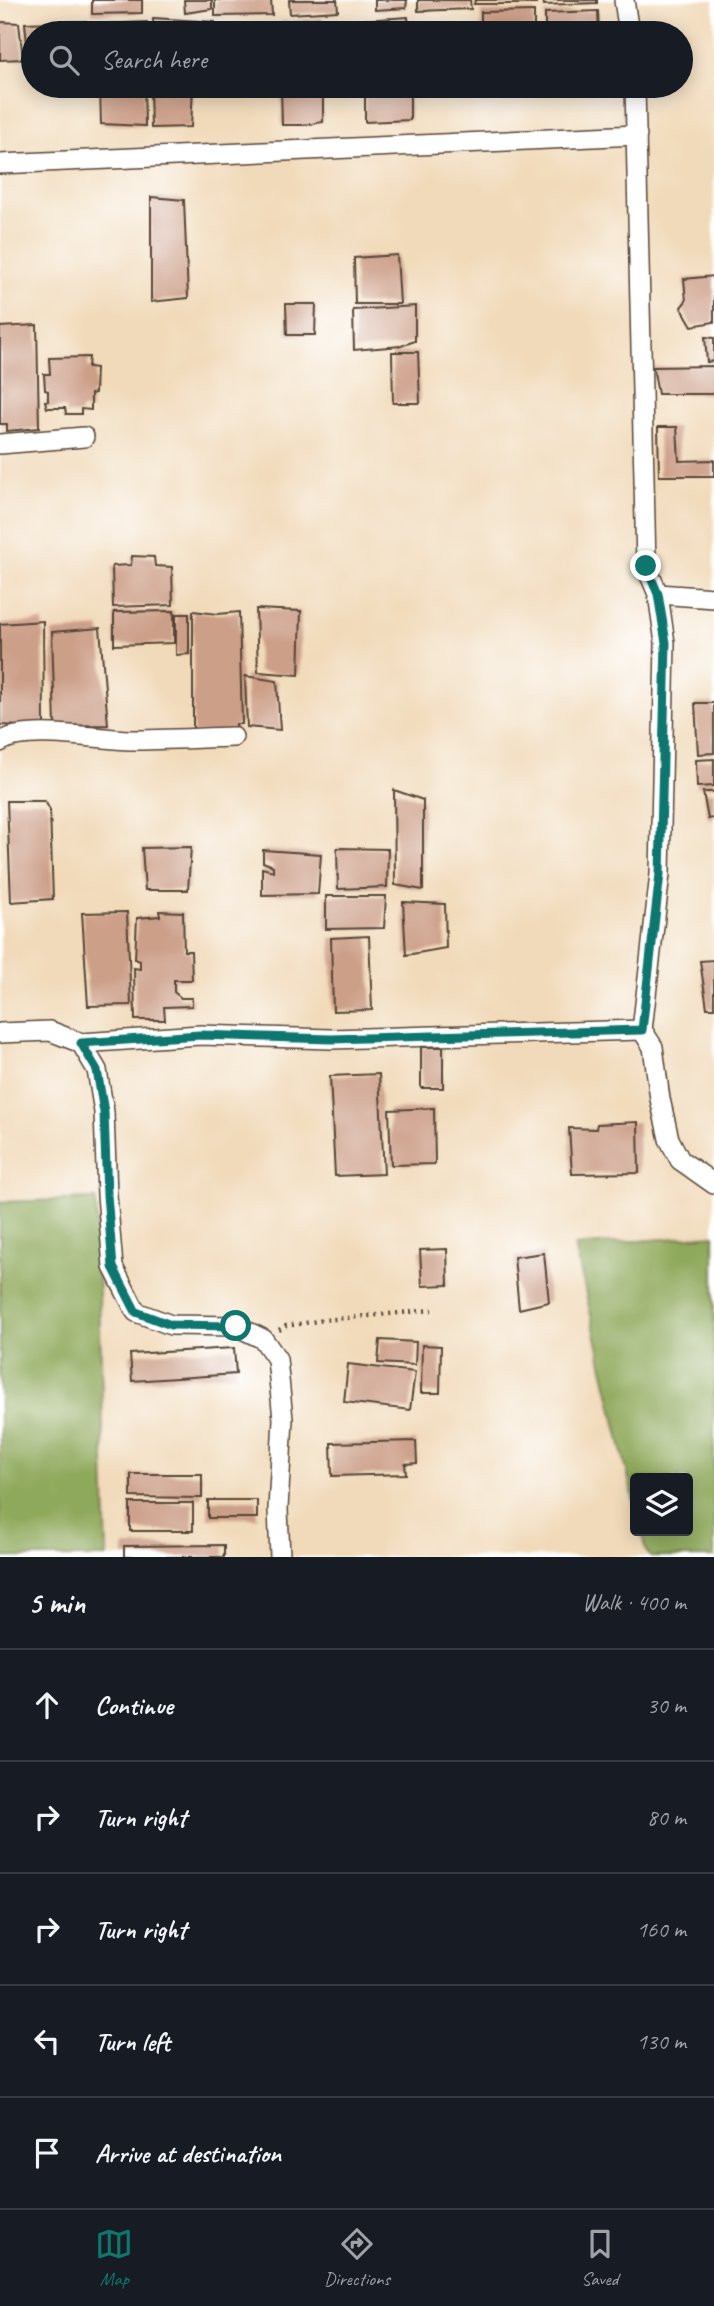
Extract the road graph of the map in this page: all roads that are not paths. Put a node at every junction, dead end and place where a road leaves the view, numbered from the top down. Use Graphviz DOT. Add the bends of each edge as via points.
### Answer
graph roads {
  1 [pos="624,0"];
  2 [pos="627,21"];
  3 [pos="635,98"];
  4 [pos="637,135"];
  5 [pos="0,164"];
  6 [pos="84,437"];
  7 [pos="0,444"];
  8 [pos="658,594"];
  9 [pos="714,598"];
  10 [pos="233,737"];
  11 [pos="0,742"];
  12 [pos="642,1030"];
  13 [pos="0,1033"];
  14 [pos="81,1043"];
  15 [pos="714,1184"];
  16 [pos="280,1557"];
  1 -- 2 [label="street"];
  3 -- 4 [label="street"];
  4 -- 5 [label="street"];
  4 -- 8 [label="street" via="646,566"];
  6 -- 7 [label="street"];
  8 -- 9 [label="street"];
  8 -- 12 [label="street" via="666,643 660,874"];
  10 -- 11 [label="street" via="129,740 26,733"];
  12 -- 14 [label="street" via="331,1039 200,1035"];
  12 -- 15 [label="street" via="653,1047 669,1139 680,1160"];
  13 -- 14 [label="street" via="50,1031"];
  14 -- 16 [label="street" via="97,1070 104,1112 113,1267 136,1312 171,1325 236,1326 263,1339 277,1359 283,1419"];
}
